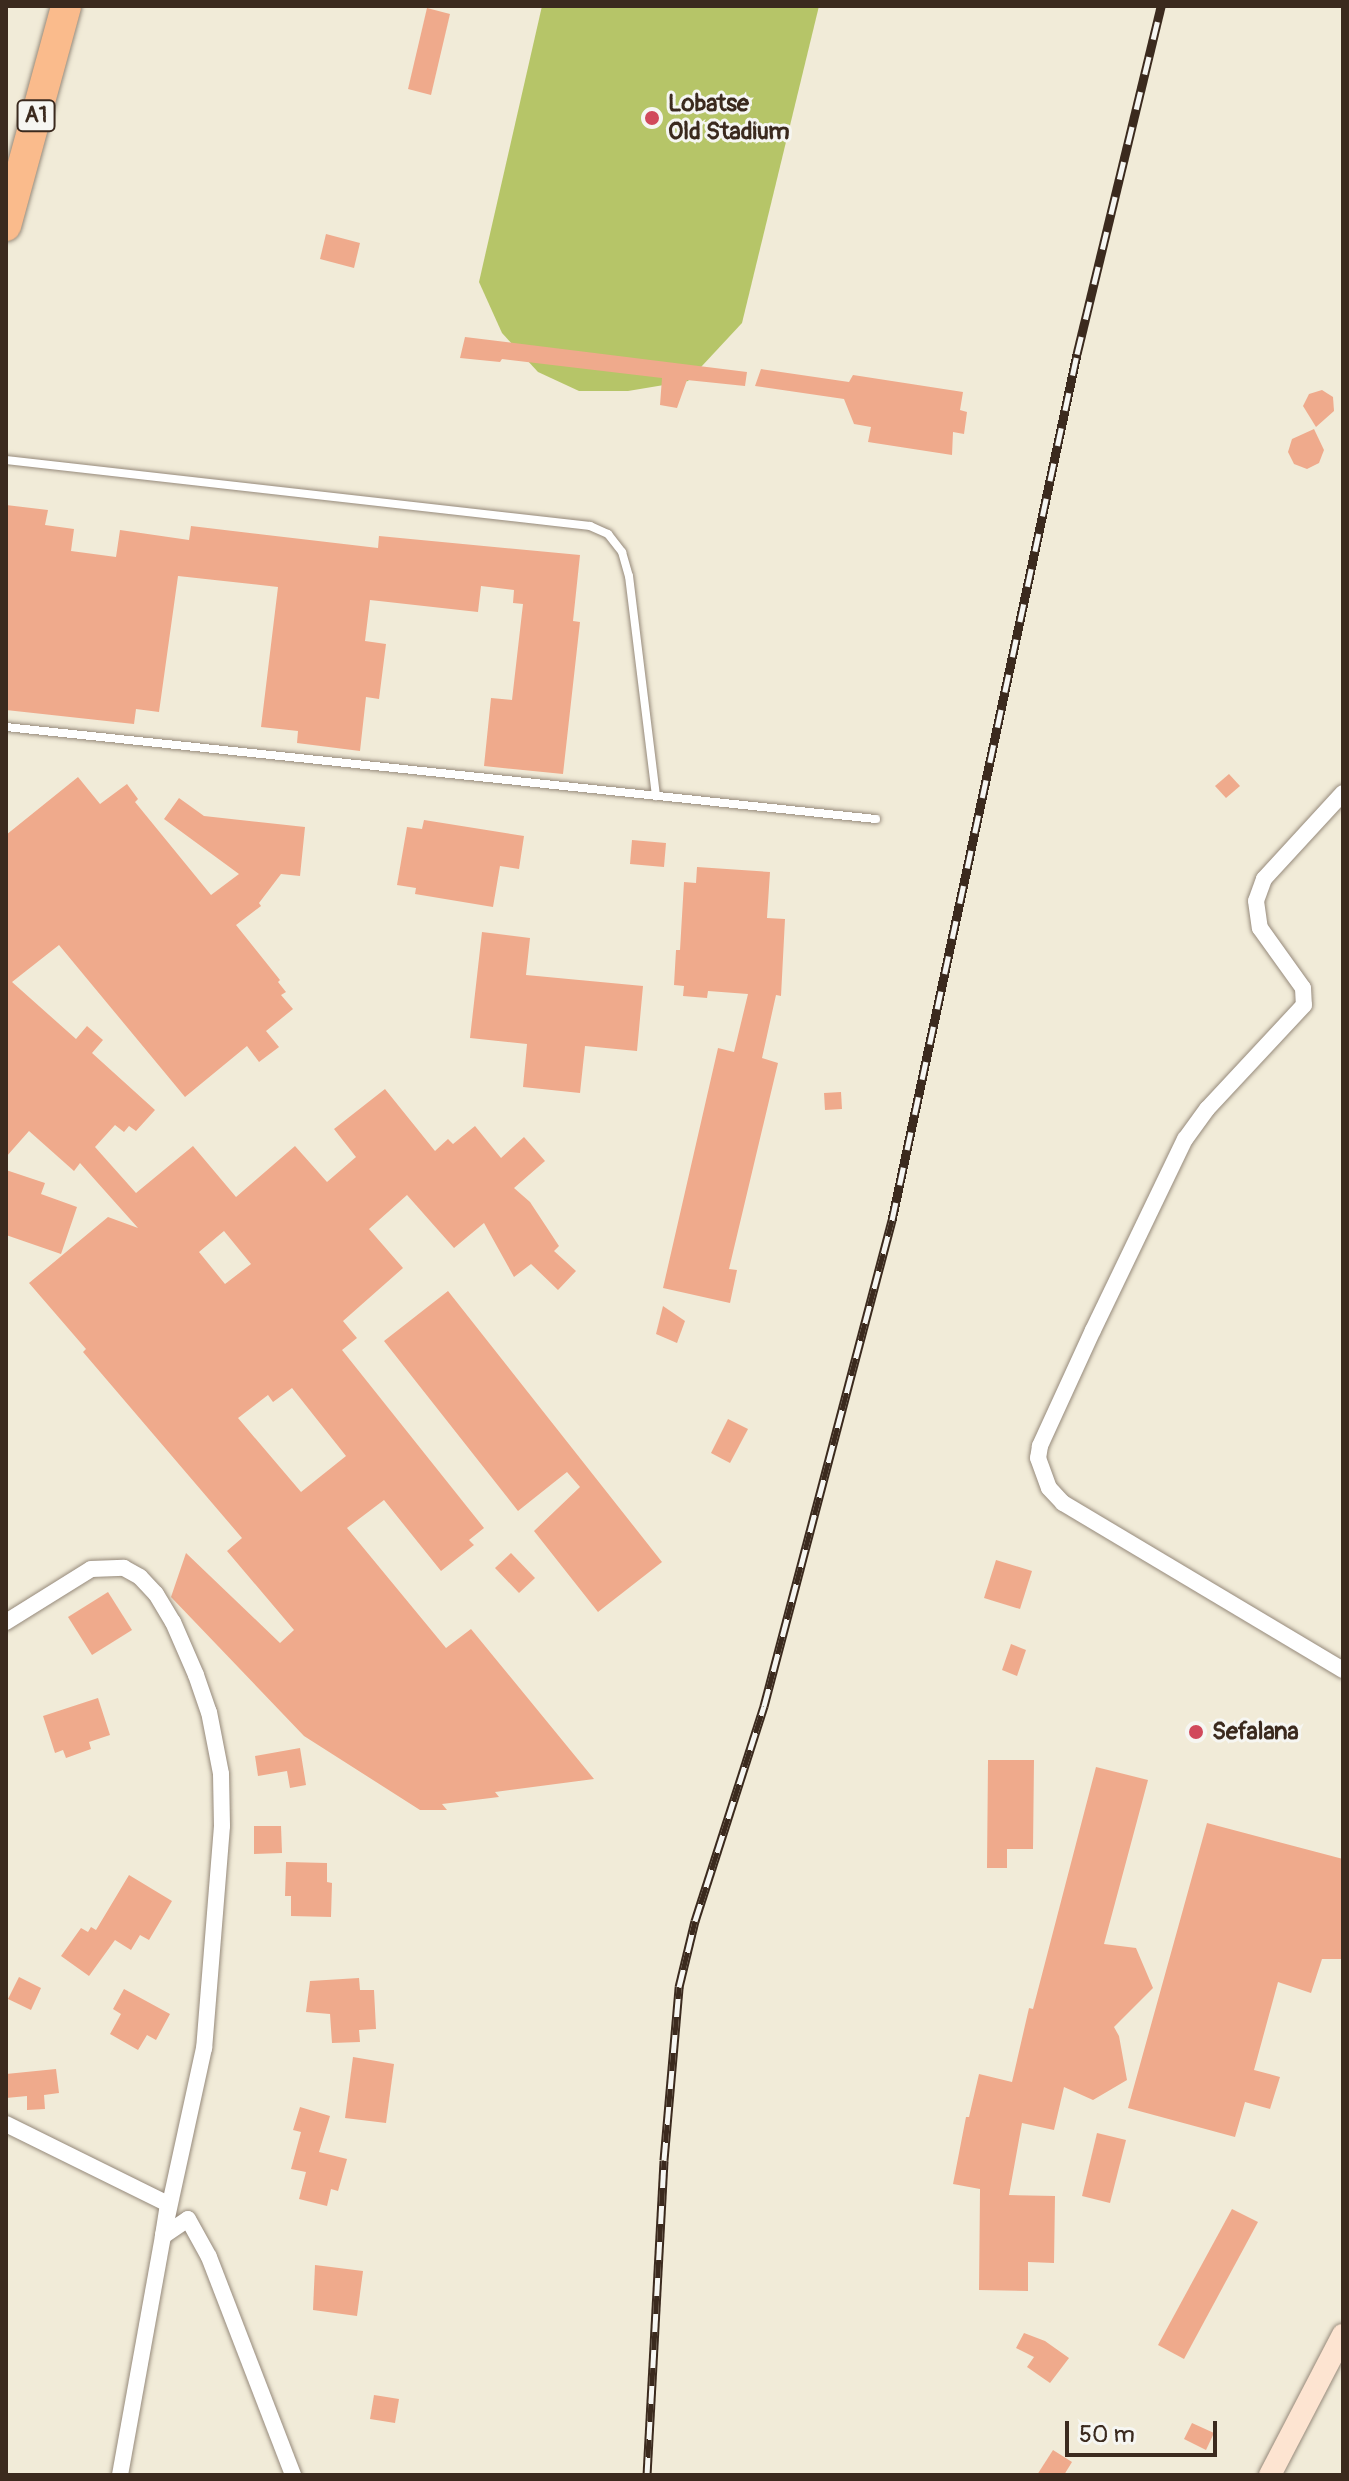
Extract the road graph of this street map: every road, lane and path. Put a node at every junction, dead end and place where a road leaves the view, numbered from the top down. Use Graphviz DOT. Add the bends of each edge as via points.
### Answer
graph roads {
  1 [pos="66,6"];
  2 [pos="6,226"];
  3 [pos="6,460"];
  4 [pos="6,727"];
  5 [pos="1343,793"];
  6 [pos="656,796"];
  7 [pos="876,819"];
  8 [pos="6,1622"];
  9 [pos="1343,1670"];
  10 [pos="6,2124"];
  11 [pos="163,2236"];
  12 [pos="1343,2335"];
  13 [pos="120,2475"];
  14 [pos="293,2475"];
  15 [pos="1270,2475"];
  1 -- 2 [label="highway, A1"];
  3 -- 6 [label="lane" via="590,526 608,534 622,552 629,576"];
  4 -- 6 [label="lane"];
  5 -- 9 [label="street" via="1264,879 1256,901 1260,928 1303,988 1304,1005 1185,1139 1038,1458 1049,1488 1063,1503"];
  6 -- 7 [label="lane"];
  8 -- 11 [label="street" via="91,1569 124,1568 156,1594 173,1622 209,1712 224,1797 210,1987 200,2071"];
  10 -- 11 [label="street" via="168,2204"];
  11 -- 13 [label="street"];
  11 -- 14 [label="street" via="188,2219 195,2228"];
  12 -- 15 [label="main road"];
}
